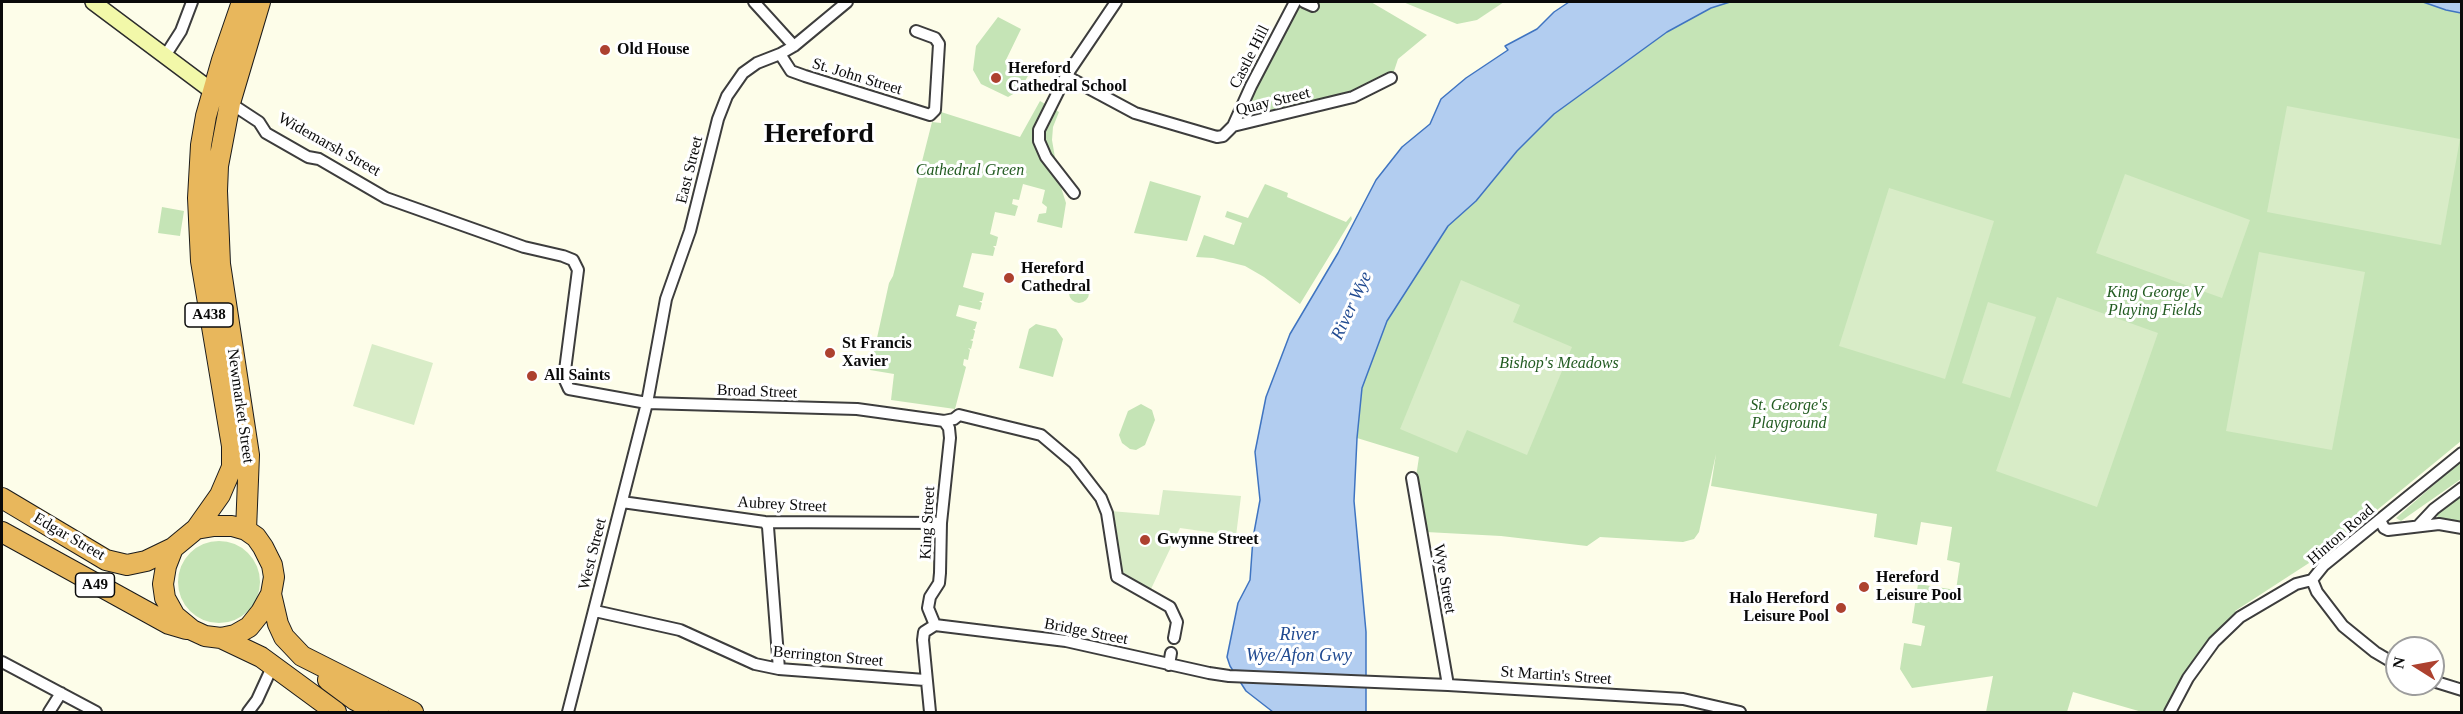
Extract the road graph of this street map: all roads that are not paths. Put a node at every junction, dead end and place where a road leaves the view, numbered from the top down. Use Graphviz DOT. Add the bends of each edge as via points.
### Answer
graph roads {
  1 [pos="93,2"];
  2 [pos="192,2"];
  3 [pos="242,2"];
  4 [pos="260,2"];
  5 [pos="754,2"];
  6 [pos="847,2"];
  7 [pos="1116,2"];
  8 [pos="1295,2"];
  9 [pos="916,32"];
  10 [pos="794,46"];
  11 [pos="246,48"];
  12 [pos="780,54"];
  13 [pos="165,56"];
  14 [pos="1066,76"];
  15 [pos="1391,78"];
  16 [pos="212,91"];
  17 [pos="230,103"];
  18 [pos="1233,126"];
  19 [pos="1074,194"];
  20 [pos="569,389"];
  21 [pos="647,403"];
  22 [pos="944,421"];
  23 [pos="2462,453"];
  24 [pos="1412,478"];
  25 [pos="2462,488"];
  26 [pos="2,498"];
  27 [pos="622,502"];
  28 [pos="2380,520"];
  29 [pos="765,522"];
  30 [pos="941,523"];
  31 [pos="2419,525"];
  32 [pos="2462,528"];
  33 [pos="196,529"];
  34 [pos="246,530"];
  35 [pos="2,532"];
  36 [pos="173,548"];
  37 [pos="2312,580"];
  38 [pos="271,594"];
  39 [pos="595,611"];
  40 [pos="935,625"];
  41 [pos="192,630"];
  42 [pos="221,638"];
  43 [pos="1174,638"];
  44 [pos="1171,653"];
  45 [pos="302,657"];
  46 [pos="2385,658"];
  47 [pos="2,662"];
  48 [pos="273,665"];
  49 [pos="1169,665"];
  50 [pos="779,669"];
  51 [pos="925,680"];
  52 [pos="1368,681"];
  53 [pos="1448,684"];
  54 [pos="2445,685"];
  55 [pos="2462,690"];
  56 [pos="61,693"];
  57 [pos="49,712"];
  58 [pos="96,712"];
  59 [pos="248,712"];
  60 [pos="336,712"];
  61 [pos="378,712"];
  62 [pos="413,712"];
  63 [pos="568,712"];
  64 [pos="930,712"];
  65 [pos="1740,712"];
  66 [pos="2170,712"];
  1 -- 13 [label="main road, Widemarsh Street"];
  2 -- 13 [label="street" via="181,31"];
  3 -- 16 [label="highway, A438"];
  4 -- 11 [label="highway, A438"];
  5 -- 10 [label="street"];
  6 -- 10 [label="street, East Street"];
  7 -- 14 [label="street"];
  8 -- 18 [label="street, Castle Hill"];
  9 -- 12 [label="street, St. John Street" via="935,38 939,44 930,115 805,76 791,70"];
  10 -- 12 [label="street, East Street"];
  11 -- 16 [label="main road" via="223,82"];
  11 -- 17 [label="highway, A438"];
  12 -- 21 [label="street, East Street" via="743,73 727,96 690,231 666,300"];
  13 -- 16 [label="main road, Widemarsh Street"];
  14 -- 18 [label="street, Quay Street" via="1135,113 1210,137 1223,136"];
  14 -- 19 [label="street" via="1039,130 1041,148"];
  15 -- 18 [label="street, Quay Street" via="1353,97"];
  16 -- 17 [label="street, Widemarsh Street"];
  16 -- 33 [label="highway, Newmarket Street / A438" via="200,156 200,236 233,457 225,486"];
  17 -- 20 [label="street, Widemarsh Street" via="258,122 266,133 386,198 576,263 564,378"];
  17 -- 34 [label="highway, Newmarket Street / A438" via="218,166 217,216 249,455"];
  20 -- 21 [label="street, Broad Street"];
  21 -- 22 [label="street, Broad Street" via="857,409"];
  21 -- 27 [label="street, West Street"];
  22 -- 30 [label="street, King Street" via="950,438"];
  22 -- 43 [label="street, Broad Street" via="958,415 1041,435 1074,463 1101,498 1107,513 1117,577 1170,608 1177,622"];
  23 -- 28 [label="street, Hinton Road"];
  24 -- 53 [label="street, Wye Street"];
  25 -- 31 [label="street"];
  26 -- 36 [label="highway, Edgar Street / A49" via="106,560 127,565"];
  27 -- 29 [label="street, Aubrey Street"];
  27 -- 39 [label="street, West Street"];
  28 -- 31 [label="street" via="2388,530"];
  28 -- 37 [label="street, Hinton Road" via="2324,565"];
  29 -- 30 [label="street, Aubrey Street"];
  29 -- 50 [label="street"];
  30 -- 40 [label="street, King Street" via="939,584 928,608"];
  31 -- 32 [label="street"];
  33 -- 34 [label="highway" via="232,526"];
  33 -- 36 [label="highway"];
  34 -- 38 [label="highway" via="256,537 272,565"];
  35 -- 41 [label="highway, Edgar Street / A49" via="169,624"];
  36 -- 41 [label="highway" via="164,575 165,598 175,616"];
  37 -- 46 [label="street" via="2343,626"];
  37 -- 66 [label="street, Hinton Road" via="2296,584 2241,617 2214,642"];
  38 -- 42 [label="highway" via="249,627"];
  38 -- 45 [label="highway" via="284,637"];
  39 -- 50 [label="street, Berrington Street" via="680,630 755,664"];
  39 -- 63 [label="street, West Street"];
  40 -- 49 [label="street, Bridge Street" via="1066,641"];
  40 -- 51 [label="street" via="924,632 922,640"];
  41 -- 42 [label="highway"];
  42 -- 48 [label="highway"];
  44 -- 49 [label="street"];
  45 -- 61 [label="highway" via="341,691"];
  45 -- 62 [label="highway"];
  47 -- 56 [label="street"];
  48 -- 59 [label="street"];
  48 -- 60 [label="highway"];
  49 -- 52 [label="street, Bridge Street" via="1229,676"];
  50 -- 51 [label="street, Berrington Street"];
  51 -- 64 [label="street"];
  52 -- 53 [label="street, St Martin's Street"];
  53 -- 65 [label="street, St Martin's Street" via="1683,699"];
  54 -- 55 [label="street"];
  56 -- 57 [label="street"];
  56 -- 58 [label="street"];
}
